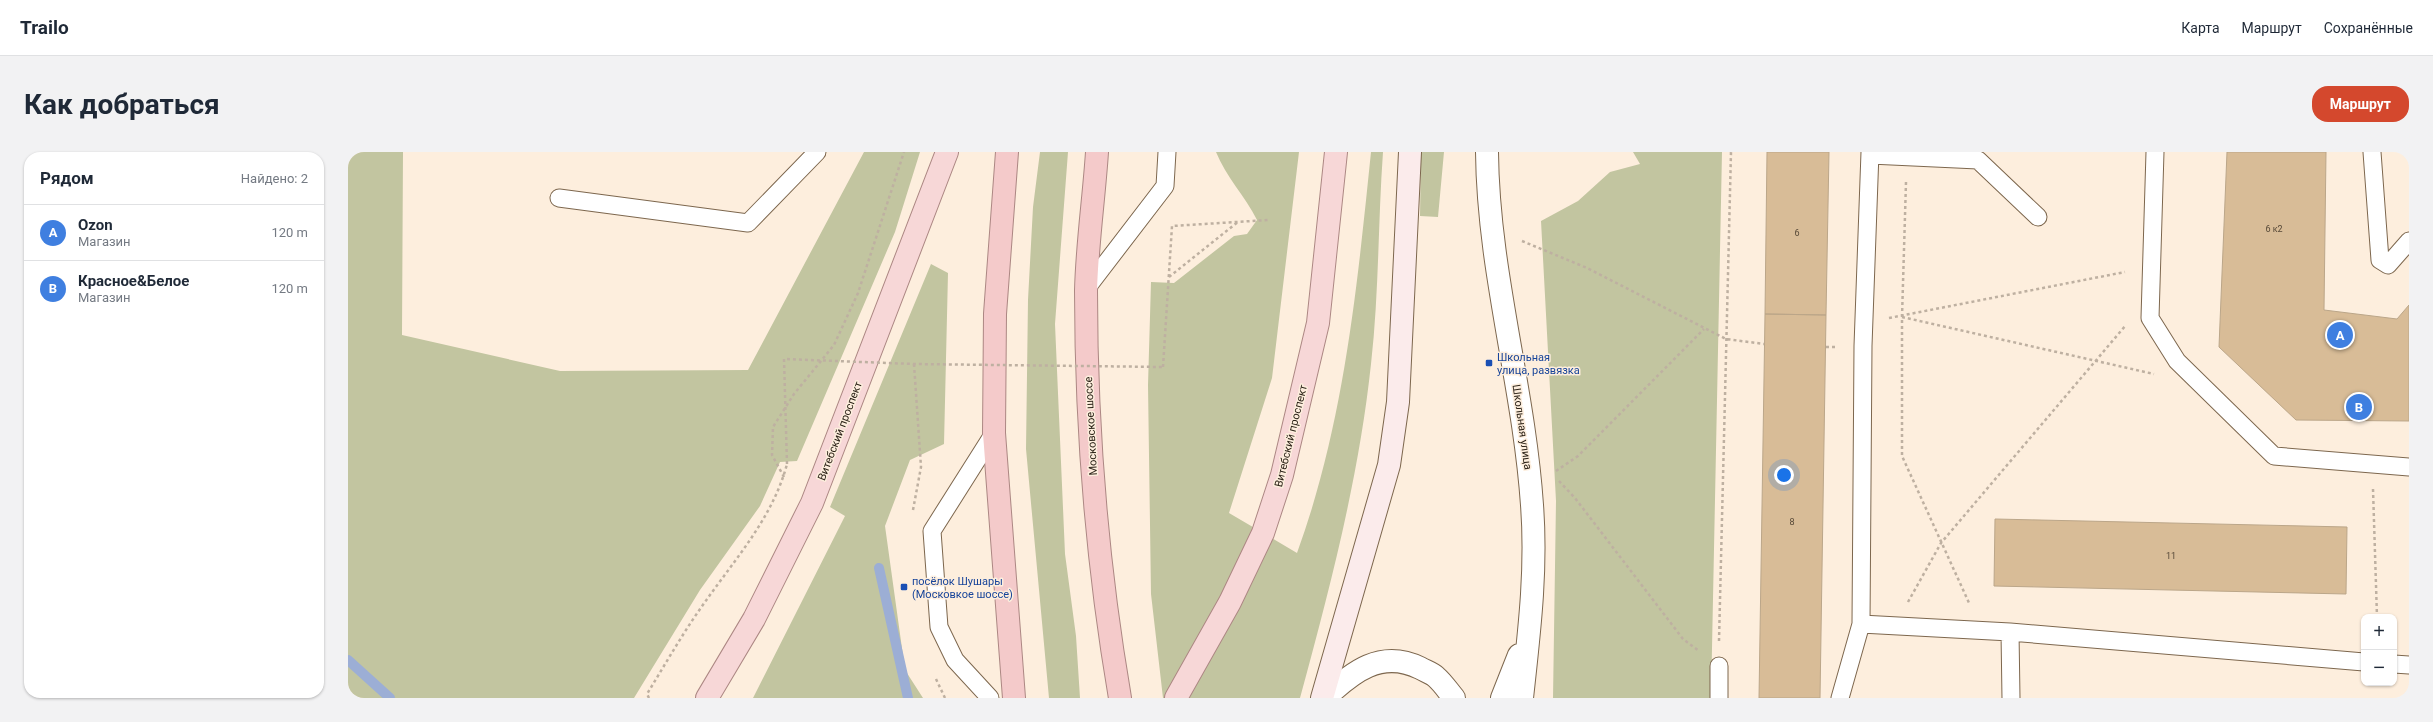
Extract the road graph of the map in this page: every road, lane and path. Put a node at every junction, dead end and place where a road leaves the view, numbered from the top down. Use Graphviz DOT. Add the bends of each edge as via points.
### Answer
graph roads {
  1 [pos="816,152"];
  2 [pos="904,152"];
  3 [pos="948,152"];
  4 [pos="1007,152"];
  5 [pos="1097,152"];
  6 [pos="1167,152"];
  7 [pos="1336,152"];
  8 [pos="1410,152"];
  9 [pos="1487,152"];
  10 [pos="1731,152"];
  11 [pos="2155,152"];
  12 [pos="2372,152"];
  13 [pos="1870,154"];
  14 [pos="1907,155"];
  15 [pos="559,198"];
  16 [pos="2038,217"];
  17 [pos="1268,220"];
  18 [pos="1240,221"];
  19 [pos="1516,239"];
  20 [pos="2409,241"];
  21 [pos="2151,266"];
  22 [pos="1169,277"];
  23 [pos="1086,289"];
  24 [pos="2151,296"];
  25 [pos="1902,317"];
  26 [pos="1865,321"];
  27 [pos="1704,329"];
  28 [pos="1726,339"];
  29 [pos="1764,344"];
  30 [pos="2096,361"];
  31 [pos="914,364"];
  32 [pos="2156,375"];
  33 [pos="994,433"];
  34 [pos="2372,465"];
  35 [pos="921,467"];
  36 [pos="2409,467"];
  37 [pos="1552,474"];
  38 [pos="784,477"];
  39 [pos="1557,478"];
  40 [pos="1941,543"];
  41 [pos="2377,614"];
  42 [pos="1861,624"];
  43 [pos="1895,626"];
  44 [pos="1529,631"];
  45 [pos="1983,631"];
  46 [pos="2010,632"];
  47 [pos="2361,662"];
  48 [pos="2397,664"];
  49 [pos="2409,665"];
  50 [pos="1719,666"];
  51 [pos="649,698"];
  52 [pos="706,698"];
  53 [pos="990,698"];
  54 [pos="1014,698"];
  55 [pos="1120,698"];
  56 [pos="1176,698"];
  57 [pos="1324,698"];
  58 [pos="1454,698"];
  59 [pos="1502,698"];
  60 [pos="1522,698"];
  61 [pos="1719,698"];
  62 [pos="1840,698"];
  63 [pos="2011,698"];
  1 -- 15 [label="lane" via="748,223"];
  2 -- 38 [label="path" via="858,293 834,346 794,394 773,427 772,455"];
  3 -- 52 [label="main road, Витебский проспект" via="812,503 754,619"];
  4 -- 33 [label="highway" via="995,314"];
  5 -- 23 [label="highway, Московское шоссе"];
  6 -- 23 [label="lane" via="1165,186"];
  7 -- 56 [label="main road, Витебский проспект" via="1318,323 1282,475 1263,533 1230,602"];
  8 -- 57 [label="main road" via="1398,402 1389,465"];
  9 -- 44 [label="street, Школьная улица" via="1490,207 1503,311 1519,402 1532,505 1534,565"];
  10 -- 28 [label="path"];
  11 -- 21 [label="lane"];
  12 -- 20 [label="lane" via="2380,260 2388,265"];
  13 -- 14 [label="lane"];
  13 -- 26 [label="lane"];
  14 -- 16 [label="lane" via="1978,160"];
  14 -- 25 [label="path"];
  17 -- 18 [label="path"];
  18 -- 22 [label="path"];
  18 -- 22 [label="path" via="1172,226"];
  19 -- 27 [label="path" via="1587,268"];
  21 -- 24 [label="lane"];
  21 -- 25 [label="path"];
  22 -- 31 [label="path, bridge" via="1163,367"];
  23 -- 55 [label="highway, Московское шоссе" via="1088,403 1099,544"];
  24 -- 30 [label="path"];
  24 -- 34 [label="lane" via="2150,318 2177,361 2274,456"];
  25 -- 26 [label="path"];
  25 -- 30 [label="path"];
  25 -- 40 [label="path" via="1902,456"];
  26 -- 42 [label="lane"];
  27 -- 28 [label="path"];
  27 -- 37 [label="path" via="1578,456"];
  28 -- 29 [label="path"];
  28 -- 50 [label="path"];
  30 -- 32 [label="path"];
  30 -- 40 [label="path"];
  31 -- 35 [label="path"];
  31 -- 38 [label="path, bridge" via="784,359 787,464"];
  33 -- 53 [label="lane" via="932,531 939,627 955,660"];
  33 -- 54 [label="highway"];
  34 -- 36 [label="lane"];
  34 -- 41 [label="path"];
  38 -- 51 [label="path" via="766,516 682,636 647,694"];
  39 -- 50 [label="path" via="1683,639"];
  40 -- 43 [label="path"];
  40 -- 45 [label="path"];
  42 -- 43 [label="lane"];
  42 -- 62 [label="lane"];
  43 -- 45 [label="lane"];
  44 -- 59 [label="street, Школьная улица"];
  44 -- 60 [label="street, Школьная улица"];
  45 -- 46 [label="lane"];
  46 -- 47 [label="lane"];
  46 -- 63 [label="lane"];
  48 -- 49 [label="lane"];
  50 -- 61 [label="lane"];
  57 -- 58 [label="street" via="1347,677 1367,665 1390,661 1411,664 1435,676"];
}
